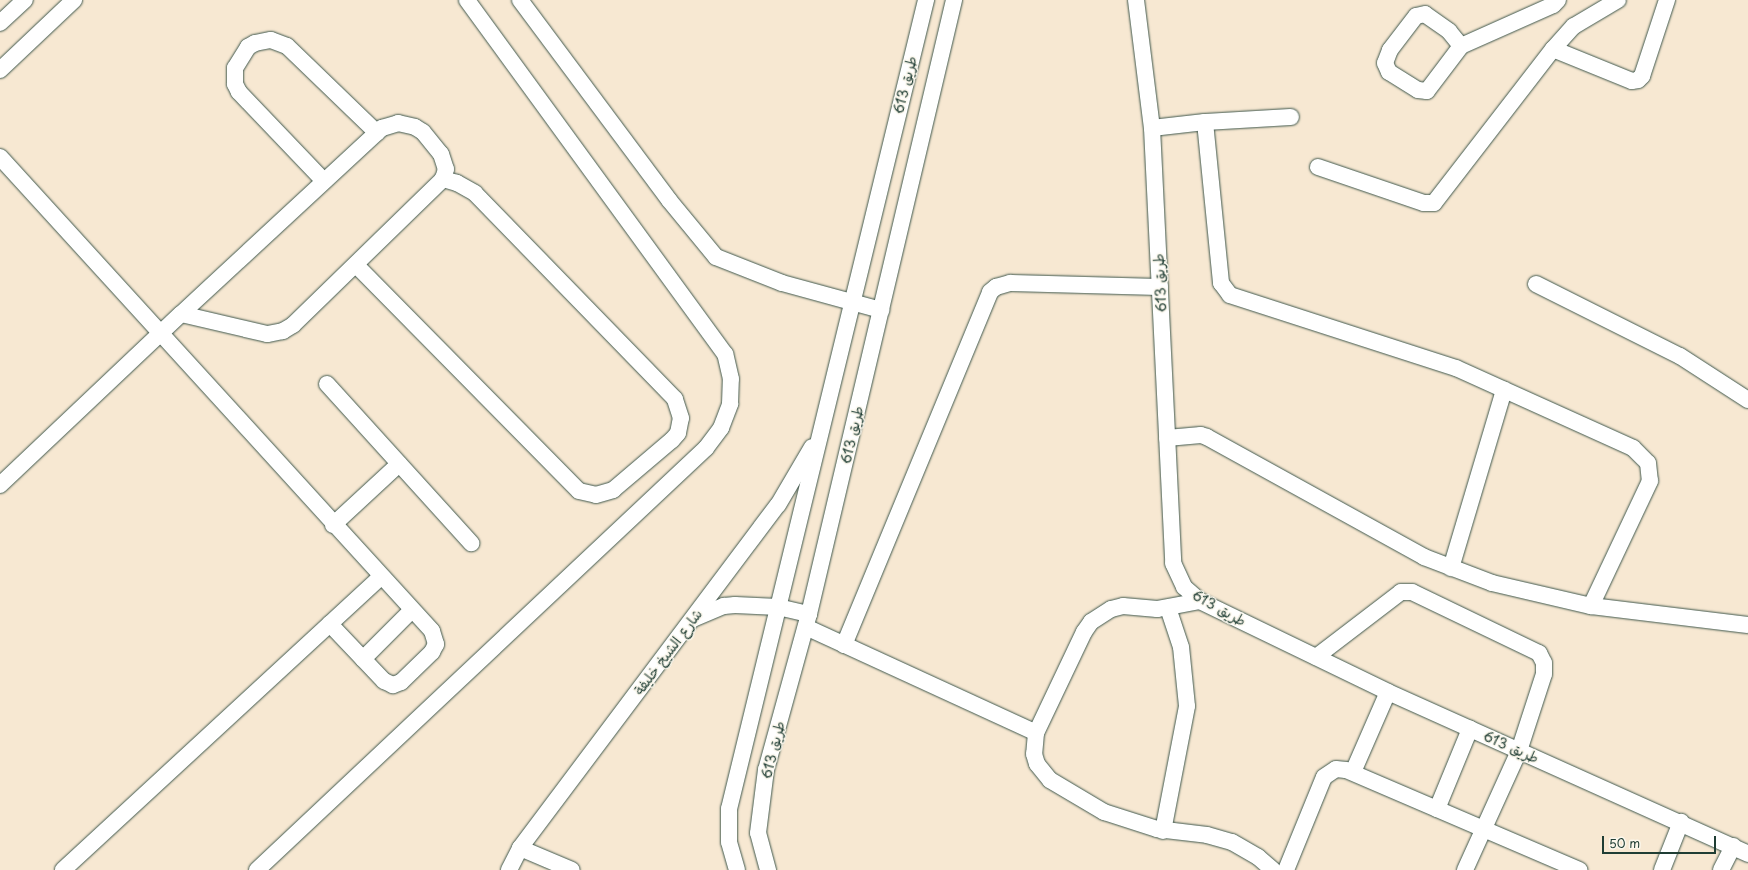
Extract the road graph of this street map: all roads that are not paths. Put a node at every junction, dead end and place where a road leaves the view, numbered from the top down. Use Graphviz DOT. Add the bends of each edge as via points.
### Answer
graph roads {
  1 [pos="25,0"];
  2 [pos="74,0"];
  3 [pos="467,0"];
  4 [pos="520,0"];
  5 [pos="926,0"];
  6 [pos="954,0"];
  7 [pos="1136,0"];
  8 [pos="1558,0"];
  9 [pos="1618,0"];
  10 [pos="1667,0"];
  11 [pos="0,23"];
  12 [pos="1461,46"];
  13 [pos="1553,49"];
  14 [pos="0,70"];
  15 [pos="1291,117"];
  16 [pos="1205,122"];
  17 [pos="1152,128"];
  18 [pos="377,133"];
  19 [pos="0,157"];
  20 [pos="1318,167"];
  21 [pos="323,180"];
  22 [pos="443,180"];
  23 [pos="356,265"];
  24 [pos="1536,284"];
  25 [pos="1160,287"];
  26 [pos="852,302"];
  27 [pos="881,310"];
  28 [pos="181,314"];
  29 [pos="161,334"];
  30 [pos="327,384"];
  31 [pos="1504,390"];
  32 [pos="1748,400"];
  33 [pos="821,431"];
  34 [pos="1167,438"];
  35 [pos="399,464"];
  36 [pos="0,485"];
  37 [pos="333,524"];
  38 [pos="471,543"];
  39 [pos="1451,568"];
  40 [pos="381,577"];
  41 [pos="1200,601"];
  42 [pos="1591,606"];
  43 [pos="778,607"];
  44 [pos="1168,608"];
  45 [pos="412,610"];
  46 [pos="694,619"];
  47 [pos="808,620"];
  48 [pos="330,624"];
  49 [pos="1748,625"];
  50 [pos="844,645"];
  51 [pos="363,658"];
  52 [pos="1316,658"];
  53 [pos="1388,692"];
  54 [pos="1470,729"];
  55 [pos="1036,733"];
  56 [pos="1519,751"];
  57 [pos="1353,772"];
  58 [pos="1437,809"];
  59 [pos="1681,822"];
  60 [pos="1484,829"];
  61 [pos="1163,831"];
  62 [pos="1733,846"];
  63 [pos="520,848"];
  64 [pos="1748,854"];
  65 [pos="63,870"];
  66 [pos="257,870"];
  67 [pos="510,870"];
  68 [pos="572,870"];
  69 [pos="737,870"];
  70 [pos="768,870"];
  71 [pos="1273,870"];
  72 [pos="1286,870"];
  73 [pos="1465,870"];
  74 [pos="1579,870"];
  75 [pos="1662,870"];
  76 [pos="1721,870"];
  1 -- 11 [label="street"];
  2 -- 14 [label="street"];
  3 -- 66 [label="street" via="725,354 731,379 730,404 721,428 706,448"];
  4 -- 26 [label="street" via="668,200 716,257 782,283"];
  5 -- 26 [label="street, طريق 613"];
  6 -- 27 [label="street, طريق 613"];
  7 -- 17 [label="street, طريق 613"];
  8 -- 12 [label="street" via="1553,5"];
  9 -- 13 [label="street" via="1574,26"];
  10 -- 13 [label="street" via="1642,76 1638,80 1632,81"];
  12 -- 12 [label="street" via="1428,91 1418,90 1390,72 1385,63 1390,50 1416,16 1425,14 1449,31"];
  13 -- 20 [label="street" via="1434,203 1424,203"];
  15 -- 16 [label="street"];
  16 -- 17 [label="street"];
  16 -- 31 [label="street" via="1221,283 1230,295 1456,368"];
  17 -- 25 [label="street, طريق 613"];
  18 -- 21 [label="street"];
  18 -- 21 [label="street" via="287,46 271,40 248,47 235,68 235,84 239,92"];
  18 -- 22 [label="street" via="389,124 398,123 415,127 443,159 446,169"];
  19 -- 29 [label="street"];
  21 -- 28 [label="street"];
  22 -- 23 [label="street"];
  22 -- 23 [label="street" via="457,183 475,194 675,399 682,418 678,433 672,440 613,490 596,495 580,491"];
  23 -- 28 [label="street" via="294,325 282,332 267,334"];
  24 -- 32 [label="street" via="1680,356"];
  25 -- 34 [label="street, طريق 613"];
  25 -- 50 [label="street" via="1010,283 990,292"];
  26 -- 27 [label="street"];
  26 -- 33 [label="street, طريق 613"];
  27 -- 47 [label="street, طريق 613"];
  28 -- 29 [label="street"];
  29 -- 36 [label="street"];
  29 -- 37 [label="street"];
  30 -- 35 [label="street"];
  31 -- 39 [label="street"];
  31 -- 42 [label="street" via="1632,448 1648,463 1650,481"];
  33 -- 43 [label="street, طريق 613"];
  33 -- 46 [label="street, شارع الشيخ خليفة" via="778,505"];
  34 -- 39 [label="street" via="1201,435 1207,437 1424,557"];
  34 -- 41 [label="street, طريق 613" via="1173,563 1184,587"];
  35 -- 37 [label="street"];
  35 -- 38 [label="street"];
  37 -- 40 [label="street"];
  39 -- 42 [label="street" via="1492,583"];
  40 -- 45 [label="street"];
  40 -- 48 [label="street"];
  41 -- 44 [label="street"];
  41 -- 52 [label="street, طريق 613"];
  42 -- 49 [label="street"];
  43 -- 46 [label="street" via="735,605"];
  43 -- 47 [label="street"];
  43 -- 69 [label="street, طريق 613" via="729,809 729,842"];
  44 -- 55 [label="street" via="1123,606 1111,609 1091,622"];
  44 -- 61 [label="street" via="1182,654 1187,706"];
  45 -- 51 [label="street"];
  45 -- 51 [label="street" via="435,635 436,644 432,652 401,682 388,684"];
  46 -- 63 [label="street, شارع الشيخ خليفة"];
  47 -- 50 [label="street"];
  47 -- 70 [label="street, طريق 613" via="766,770 758,833"];
  48 -- 51 [label="street"];
  48 -- 65 [label="street"];
  50 -- 55 [label="street"];
  52 -- 53 [label="street, طريق 613"];
  52 -- 56 [label="street" via="1391,598 1402,592 1412,592 1539,653 1544,663 1544,674"];
  53 -- 54 [label="street, طريق 613"];
  53 -- 57 [label="street"];
  54 -- 56 [label="street, طريق 613"];
  54 -- 58 [label="street"];
  55 -- 61 [label="street" via="1034,754 1037,764 1050,780 1104,812"];
  56 -- 59 [label="street, طريق 613"];
  56 -- 60 [label="street"];
  57 -- 58 [label="street"];
  57 -- 72 [label="street" via="1336,768 1324,777"];
  58 -- 60 [label="street"];
  59 -- 62 [label="street, طريق 613"];
  59 -- 75 [label="street"];
  60 -- 73 [label="street"];
  60 -- 74 [label="street"];
  61 -- 71 [label="street" via="1207,835 1232,842 1258,857"];
  62 -- 64 [label="street, طريق 613"];
  62 -- 76 [label="street"];
  63 -- 67 [label="street, شارع الشيخ خليفة"];
  63 -- 68 [label="street"];
}
